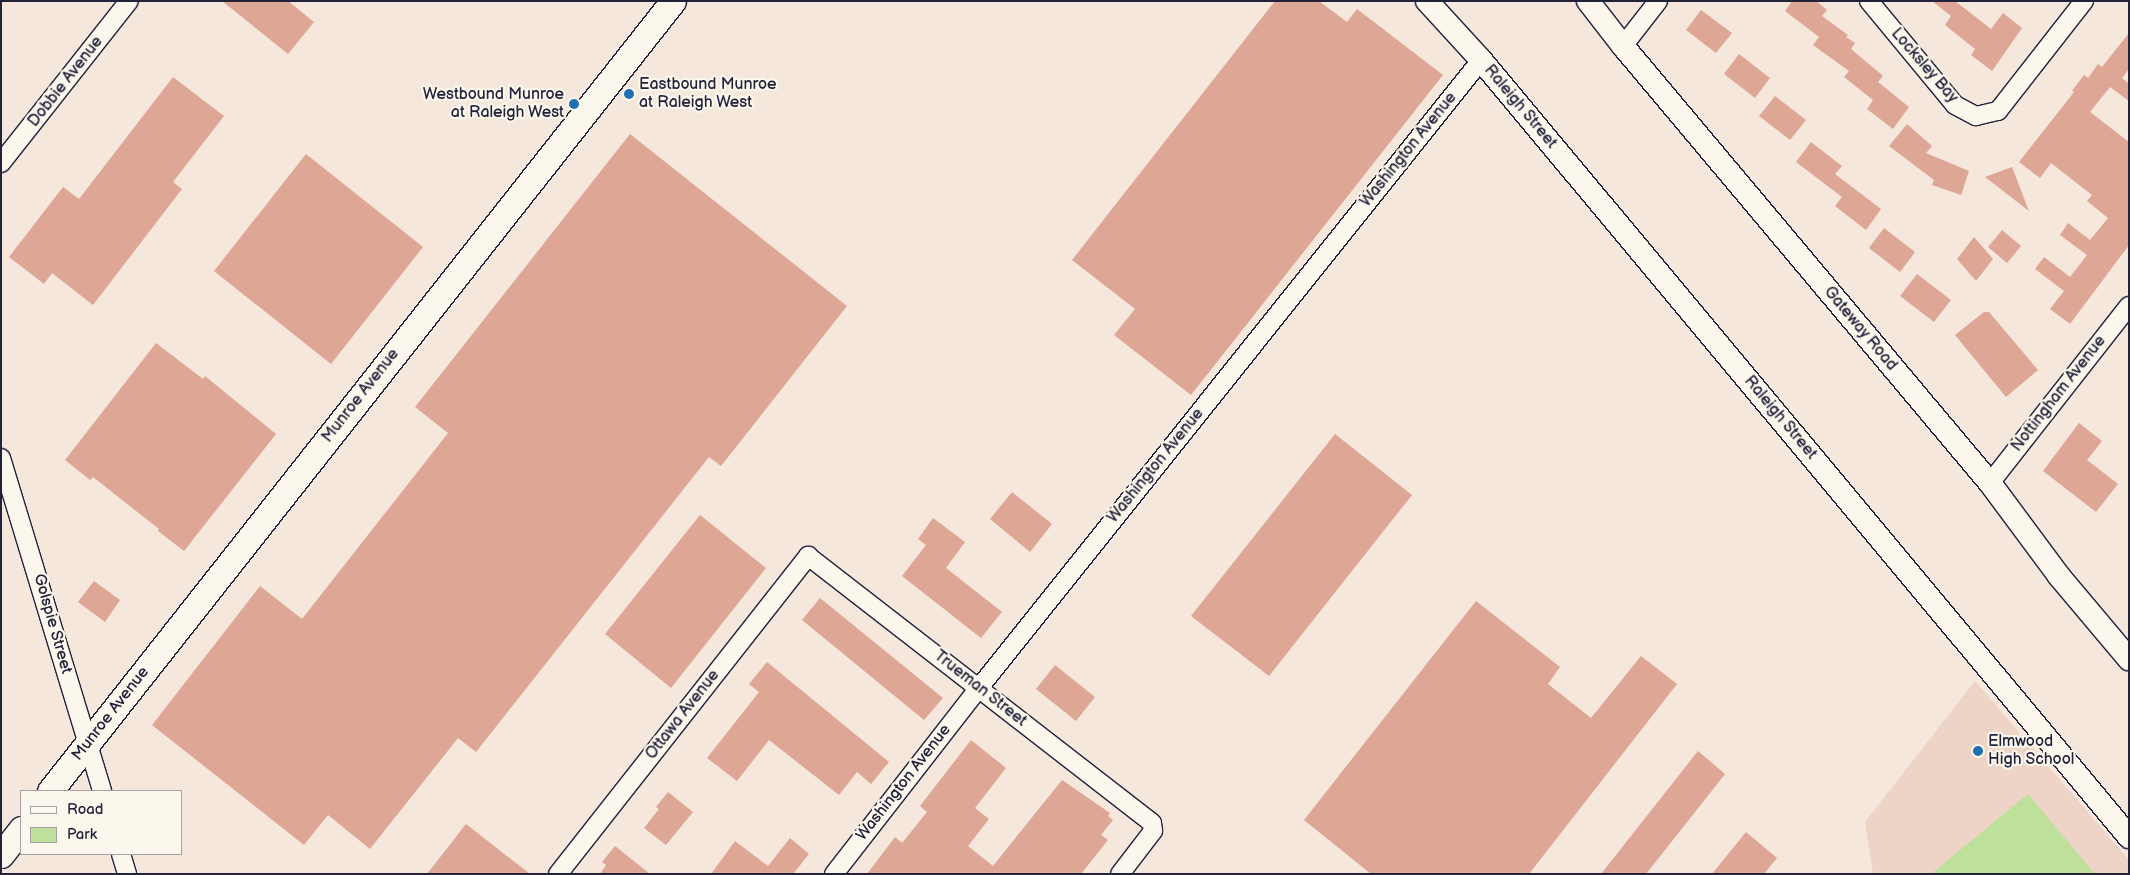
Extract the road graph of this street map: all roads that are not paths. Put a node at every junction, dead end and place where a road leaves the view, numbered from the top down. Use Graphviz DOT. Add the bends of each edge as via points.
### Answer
graph roads {
  1 [pos="129,1"];
  2 [pos="673,1"];
  3 [pos="1428,1"];
  4 [pos="1588,1"];
  5 [pos="1658,1"];
  6 [pos="1869,1"];
  7 [pos="2084,1"];
  8 [pos="1623,46"];
  9 [pos="1481,60"];
  10 [pos="1,163"];
  11 [pos="2129,306"];
  12 [pos="1,458"];
  13 [pos="1990,483"];
  14 [pos="808,556"];
  15 [pos="2127,653"];
  16 [pos="979,688"];
  17 [pos="87,744"];
  18 [pos="51,790"];
  19 [pos="102,790"];
  20 [pos="20,830"];
  21 [pos="2129,837"];
  22 [pos="1,855"];
  23 [pos="121,855"];
  24 [pos="127,874"];
  25 [pos="558,874"];
  26 [pos="834,874"];
  27 [pos="1120,874"];
  1 -- 10 [label="street, Dobbie Avenue"];
  2 -- 17 [label="main road, Munroe Avenue"];
  3 -- 9 [label="street, Raleigh Street"];
  4 -- 8 [label="street, Gateway Road"];
  5 -- 8 [label="street"];
  6 -- 7 [label="street, Locksley Bay" via="1955,105 1976,116 1998,111"];
  8 -- 13 [label="street, Gateway Road"];
  9 -- 16 [label="street, Washington Avenue"];
  9 -- 21 [label="street, Raleigh Street"];
  11 -- 13 [label="street, Nottingham Avenue"];
  12 -- 17 [label="street, Golspie Street"];
  13 -- 15 [label="street, Gateway Road" via="2059,576"];
  14 -- 16 [label="street, Trueman Street"];
  14 -- 25 [label="street, Ottawa Avenue"];
  16 -- 26 [label="street, Washington Avenue"];
  16 -- 27 [label="street, Trueman Street" via="1152,823 1153,831"];
  17 -- 18 [label="main road, Munroe Avenue"];
  17 -- 19 [label="street, Golspie Street"];
  20 -- 22 [label="main road"];
  23 -- 24 [label="street"];
}
